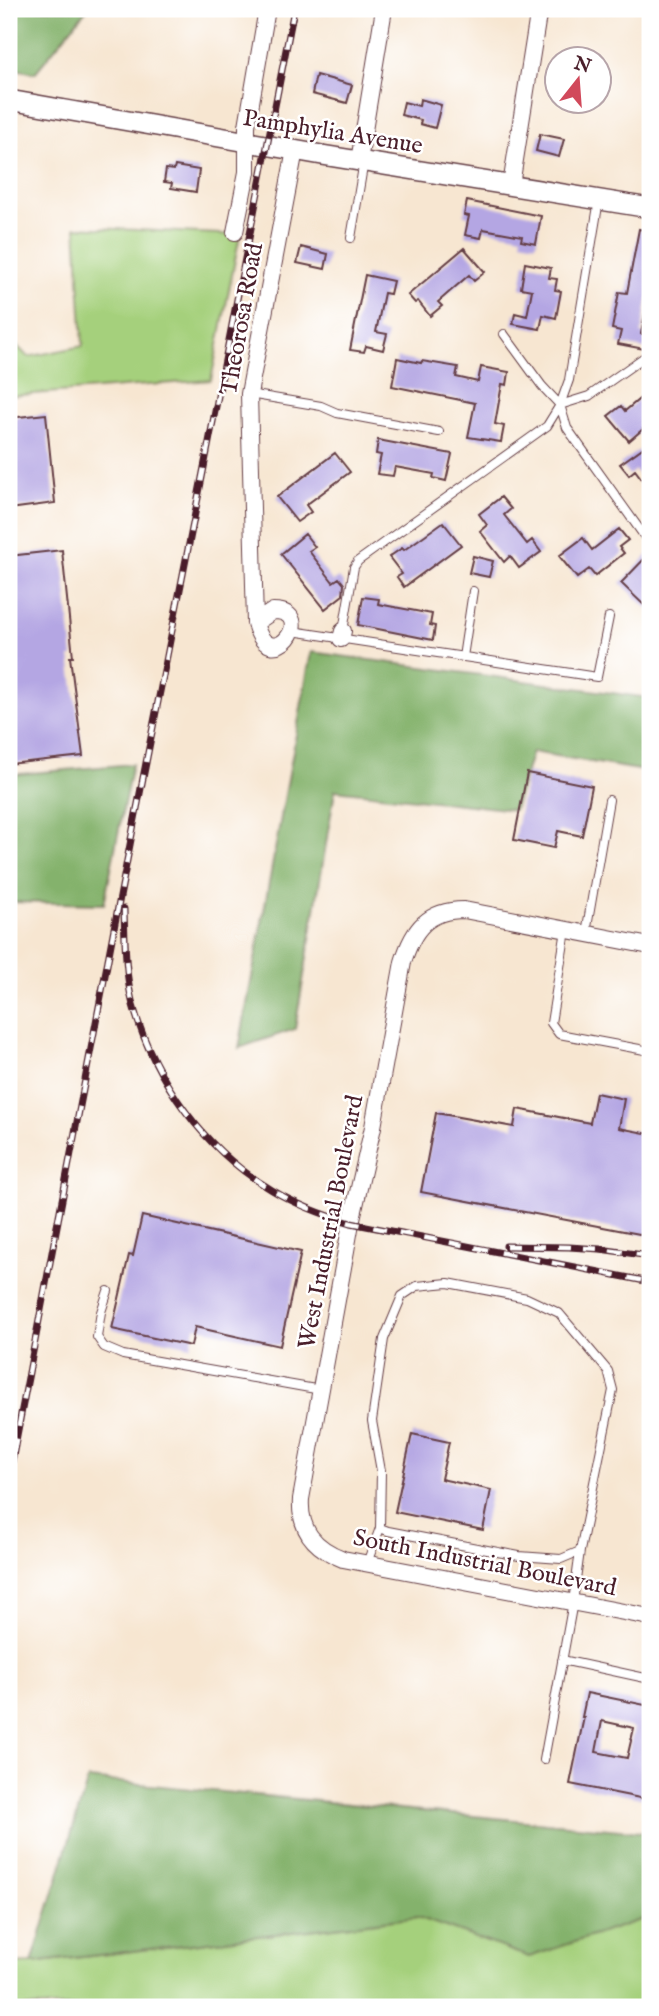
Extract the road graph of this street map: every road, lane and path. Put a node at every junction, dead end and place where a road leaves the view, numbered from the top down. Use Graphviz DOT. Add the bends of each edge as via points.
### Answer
graph roads {
  1 [pos="267,9"];
  2 [pos="384,9"];
  3 [pos="539,9"];
  4 [pos="9,100"];
  5 [pos="247,141"];
  6 [pos="295,150"];
  7 [pos="361,161"];
  8 [pos="511,185"];
  9 [pos="599,200"];
  10 [pos="650,208"];
  11 [pos="235,232"];
  12 [pos="351,238"];
  13 [pos="505,334"];
  14 [pos="650,353"];
  15 [pos="249,394"];
  16 [pos="560,405"];
  17 [pos="439,432"];
  18 [pos="650,544"];
  19 [pos="473,591"];
  20 [pos="609,617"];
  21 [pos="254,623"];
  22 [pos="292,631"];
  23 [pos="342,635"];
  24 [pos="463,657"];
  25 [pos="609,800"];
  26 [pos="565,930"];
  27 [pos="586,933"];
  28 [pos="650,946"];
  29 [pos="650,1051"];
  30 [pos="108,1291"];
  31 [pos="321,1390"];
  32 [pos="380,1528"];
  33 [pos="314,1542"];
  34 [pos="580,1551"];
  35 [pos="367,1563"];
  36 [pos="573,1602"];
  37 [pos="650,1617"];
  38 [pos="562,1660"];
  39 [pos="650,1679"];
  40 [pos="544,1759"];
  1 -- 5 [label="street"];
  2 -- 7 [label="street"];
  3 -- 8 [label="street"];
  4 -- 5 [label="street, Pamphylia Avenue"];
  5 -- 6 [label="street, Pamphylia Avenue"];
  5 -- 11 [label="street" via="247,172"];
  6 -- 7 [label="street, Pamphylia Avenue"];
  6 -- 15 [label="street, Theorosa Road"];
  7 -- 8 [label="street, Pamphylia Avenue"];
  7 -- 12 [label="lane"];
  8 -- 9 [label="street, Pamphylia Avenue"];
  9 -- 10 [label="street, Pamphylia Avenue"];
  9 -- 16 [label="lane" via="569,380"];
  13 -- 16 [label="lane"];
  14 -- 16 [label="lane" via="589,396"];
  15 -- 17 [label="lane"];
  15 -- 21 [label="street, Theorosa Road"];
  16 -- 18 [label="lane" via="567,428"];
  16 -- 23 [label="lane" via="547,426 358,561"];
  19 -- 24 [label="lane"];
  20 -- 24 [label="lane" via="597,677"];
  21 -- 22 [label="street" via="278,611 292,622"];
  21 -- 22 [label="street" via="260,638 274,645 286,641"];
  22 -- 23 [label="lane"];
  23 -- 24 [label="lane"];
  25 -- 27 [label="lane"];
  26 -- 27 [label="street"];
  26 -- 29 [label="lane" via="551,1023 559,1034"];
  26 -- 31 [label="street, West Industrial Boulevard" via="464,910 442,911 423,923 408,943"];
  27 -- 28 [label="street"];
  30 -- 31 [label="lane" via="97,1337 104,1347 123,1355"];
  31 -- 33 [label="street, West Industrial Boulevard" via="300,1513"];
  32 -- 34 [label="lane" via="519,1556 561,1559"];
  32 -- 34 [label="lane" via="381,1471 372,1421 384,1339 402,1296 417,1286 448,1283 527,1298 559,1313 608,1371 613,1390"];
  32 -- 35 [label="lane"];
  33 -- 35 [label="street, South Industrial Boulevard" via="343,1559"];
  34 -- 36 [label="lane"];
  35 -- 36 [label="street, South Industrial Boulevard"];
  36 -- 37 [label="street, South Industrial Boulevard"];
  36 -- 38 [label="lane"];
  38 -- 39 [label="lane"];
  38 -- 40 [label="lane"];
}
